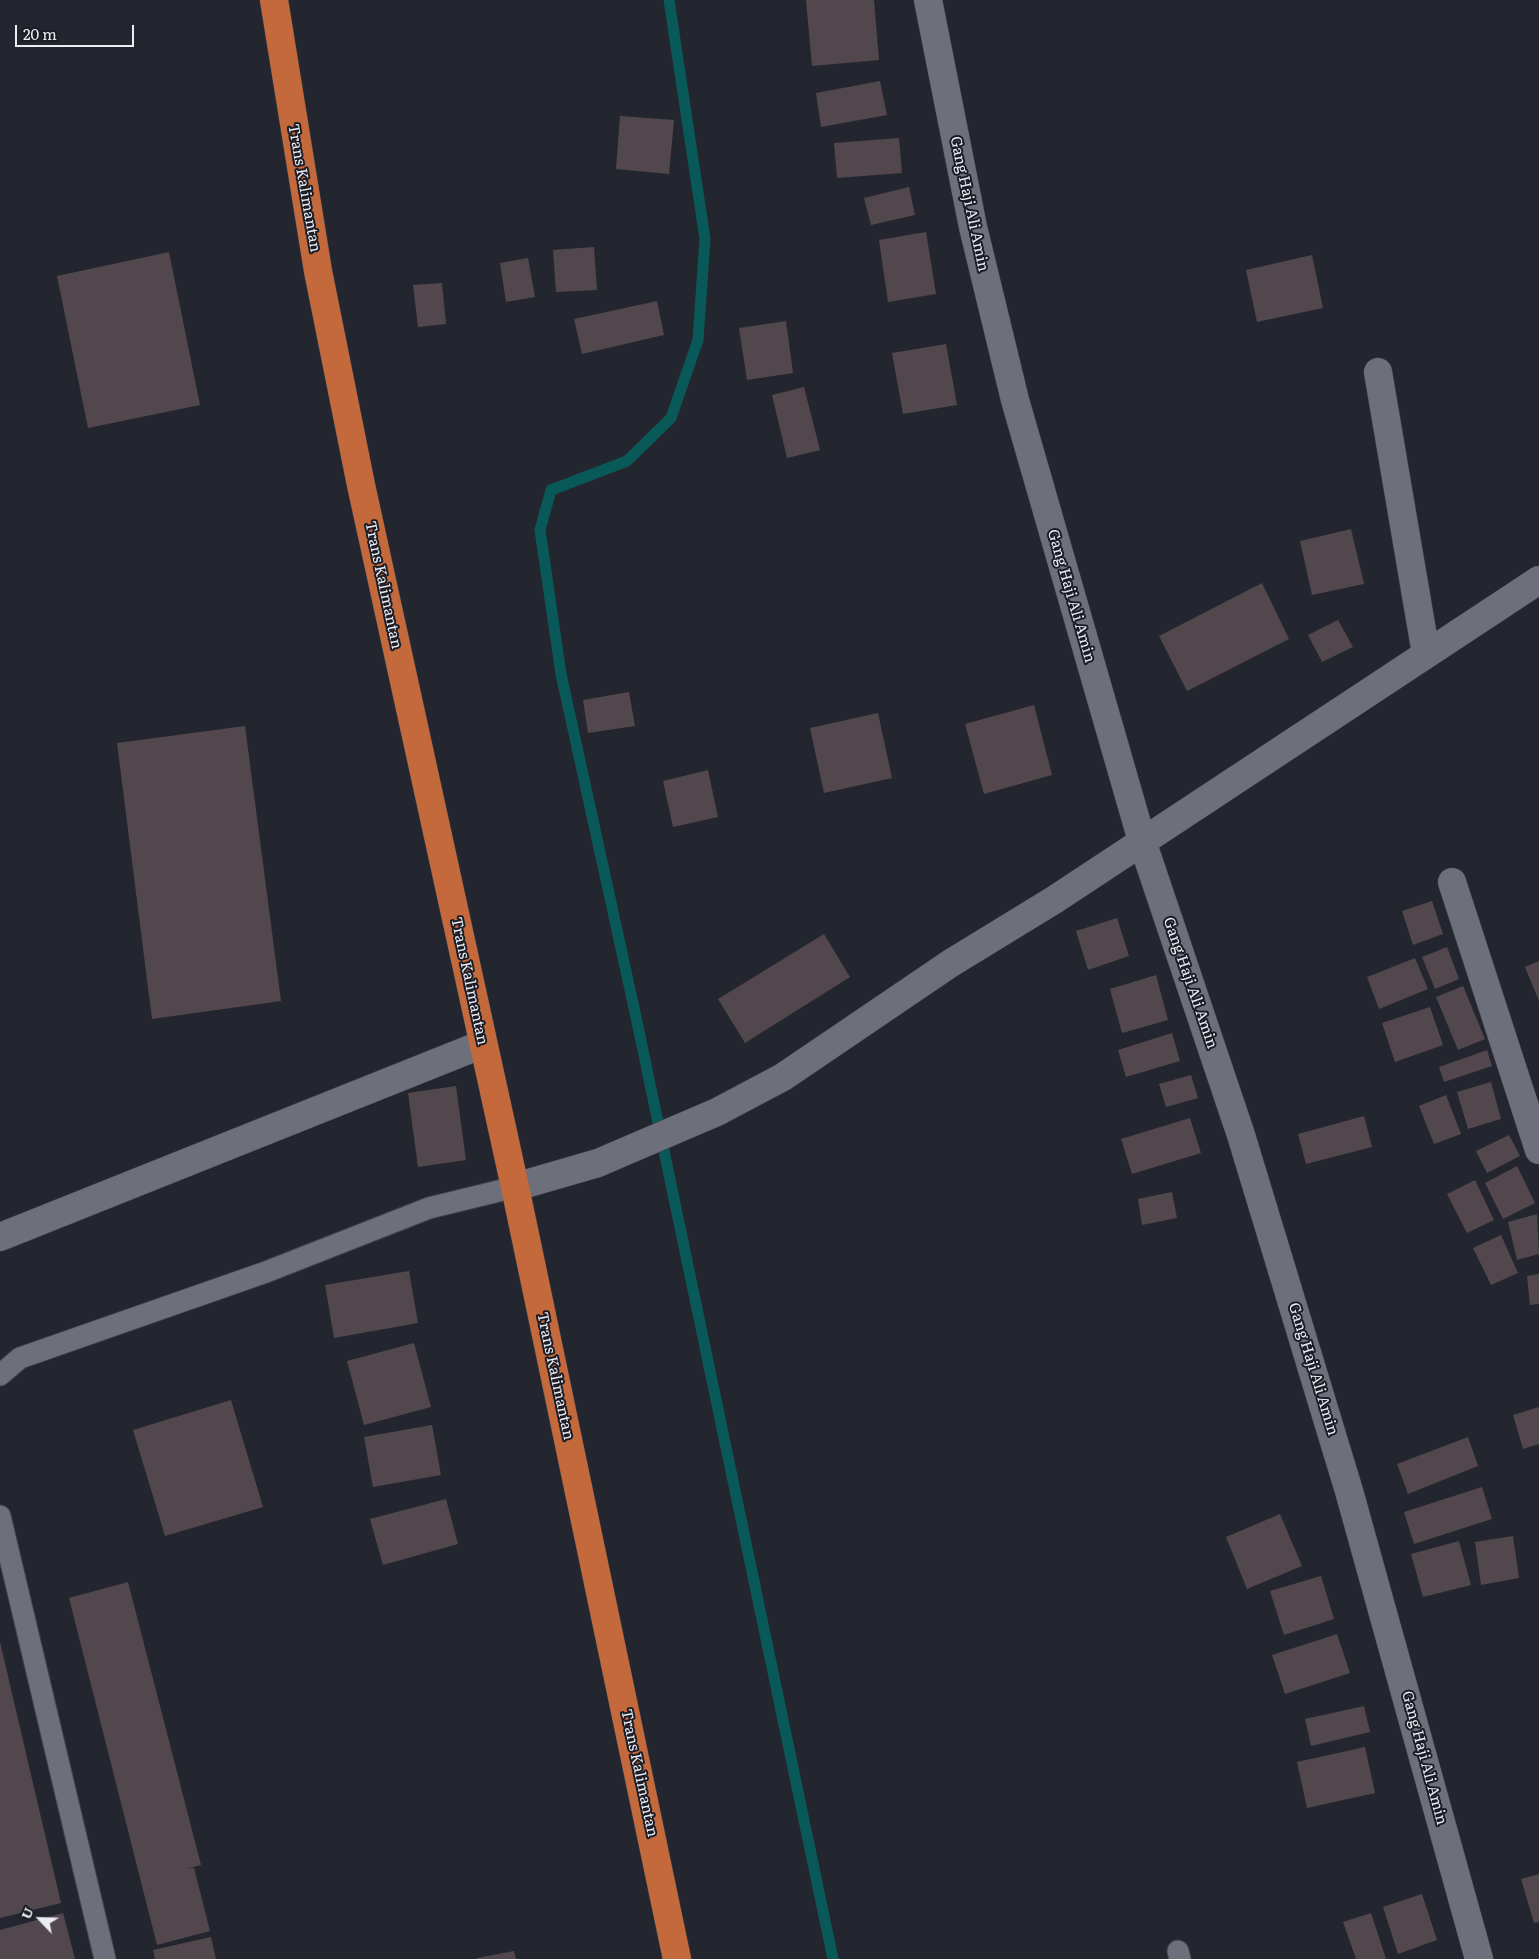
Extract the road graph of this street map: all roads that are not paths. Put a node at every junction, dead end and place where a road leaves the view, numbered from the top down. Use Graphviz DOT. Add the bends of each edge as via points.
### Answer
graph roads {
  1 [pos="274,0"];
  2 [pos="928,0"];
  3 [pos="1378,372"];
  4 [pos="1539,580"];
  5 [pos="1426,654"];
  6 [pos="1142,840"];
  7 [pos="1452,882"];
  8 [pos="483,1044"];
  9 [pos="1539,1150"];
  10 [pos="515,1187"];
  11 [pos="0,1236"];
  12 [pos="0,1375"];
  13 [pos="0,1516"];
  14 [pos="105,1959"];
  15 [pos="677,1959"];
  16 [pos="1479,1959"];
  1 -- 8 [label="highway, Trans Kalimantan" via="322,291"];
  2 -- 6 [label="street, Gang Haji Ali Amin" via="972,227 1015,400"];
  3 -- 5 [label="street"];
  4 -- 5 [label="street"];
  5 -- 6 [label="street"];
  6 -- 10 [label="street" via="1054,900 951,963 783,1077 717,1112 598,1163"];
  6 -- 16 [label="street, Gang Haji Ali Amin" via="1241,1134 1350,1491"];
  7 -- 9 [label="street"];
  8 -- 10 [label="highway, Trans Kalimantan"];
  8 -- 11 [label="street"];
  10 -- 12 [label="lane" via="429,1208 266,1272 20,1358"];
  10 -- 15 [label="highway, Trans Kalimantan"];
  13 -- 14 [label="lane"];
}
